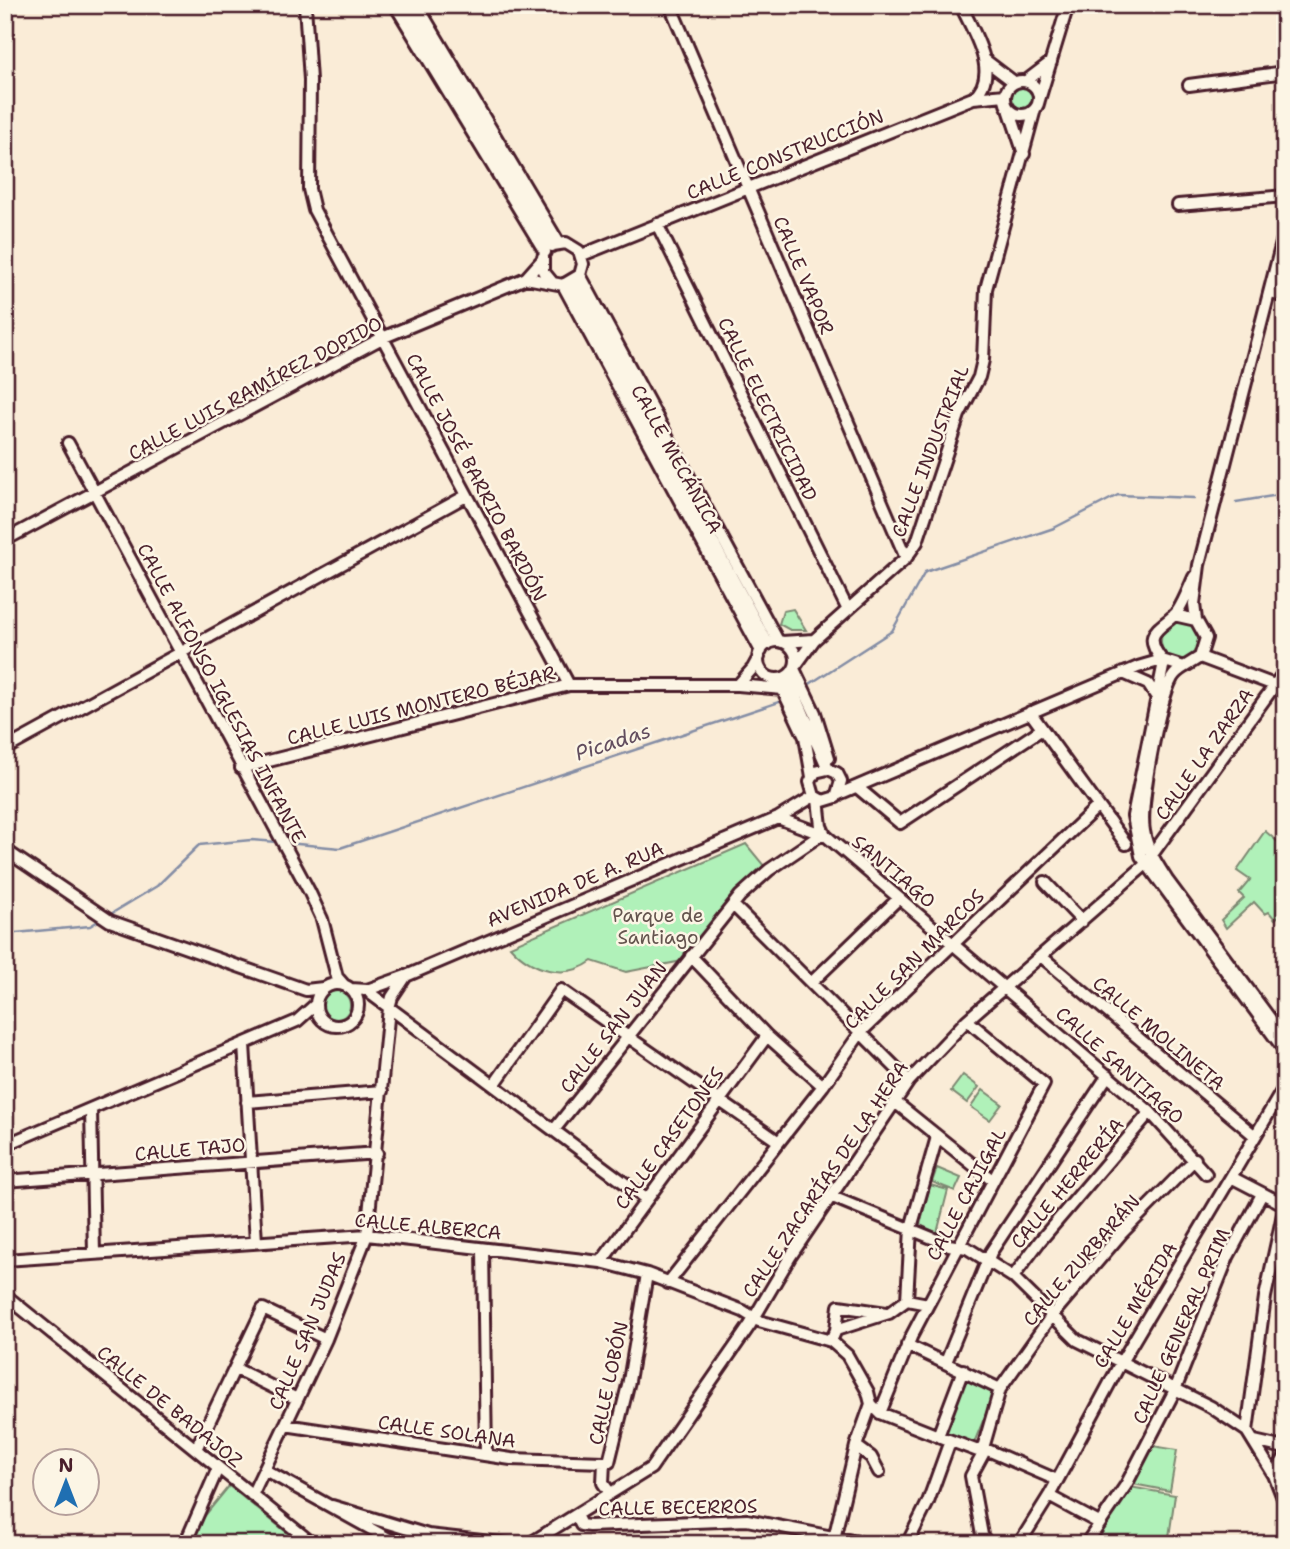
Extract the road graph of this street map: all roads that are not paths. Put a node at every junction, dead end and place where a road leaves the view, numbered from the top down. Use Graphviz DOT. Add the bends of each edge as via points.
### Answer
graph roads {
  1 [pos="305,5"];
  2 [pos="395,5"];
  3 [pos="406,5"];
  4 [pos="416,5"];
  5 [pos="670,5"];
  6 [pos="961,5"];
  7 [pos="1068,5"];
  8 [pos="1086,5"];
  9 [pos="1172,5"];
  10 [pos="985,60"];
  11 [pos="1053,60"];
  12 [pos="1285,72"];
  13 [pos="1020,81"];
  14 [pos="1189,85"];
  15 [pos="1005,95"];
  16 [pos="973,98"];
  17 [pos="1037,105"];
  18 [pos="1009,109"];
  19 [pos="1024,154"];
  20 [pos="747,187"];
  21 [pos="1285,196"];
  22 [pos="1178,205"];
  23 [pos="657,224"];
  24 [pos="1285,231"];
  25 [pos="549,250"];
  26 [pos="582,256"];
  27 [pos="527,278"];
  28 [pos="567,281"];
  29 [pos="1270,293"];
  30 [pos="1285,296"];
  31 [pos="382,338"];
  32 [pos="68,443"];
  33 [pos="95,492"];
  34 [pos="466,496"];
  35 [pos="5,541"];
  36 [pos="906,558"];
  37 [pos="1199,565"];
  38 [pos="848,610"];
  39 [pos="1174,615"];
  40 [pos="1196,620"];
  41 [pos="814,640"];
  42 [pos="1154,644"];
  43 [pos="770,647"];
  44 [pos="181,653"];
  45 [pos="1200,657"];
  46 [pos="1163,661"];
  47 [pos="1138,667"];
  48 [pos="1184,667"];
  49 [pos="1285,671"];
  50 [pos="1123,673"];
  51 [pos="790,684"];
  52 [pos="569,685"];
  53 [pos="738,685"];
  54 [pos="1279,687"];
  55 [pos="1158,699"];
  56 [pos="1030,712"];
  57 [pos="1042,729"];
  58 [pos="817,746"];
  59 [pos="5,749"];
  60 [pos="241,768"];
  61 [pos="834,772"];
  62 [pos="812,777"];
  63 [pos="872,780"];
  64 [pos="857,787"];
  65 [pos="836,797"];
  66 [pos="816,798"];
  67 [pos="1097,807"];
  68 [pos="778,818"];
  69 [pos="824,834"];
  70 [pos="1126,844"];
  71 [pos="5,850"];
  72 [pos="1148,860"];
  73 [pos="1045,882"];
  74 [pos="898,899"];
  75 [pos="733,905"];
  76 [pos="1082,920"];
  77 [pos="953,943"];
  78 [pos="691,956"];
  79 [pos="1042,957"];
  80 [pos="333,964"];
  81 [pos="406,976"];
  82 [pos="811,983"];
  83 [pos="387,984"];
  84 [pos="326,987"];
  85 [pos="348,987"];
  86 [pos="1007,987"];
  87 [pos="306,990"];
  88 [pos="371,994"];
  89 [pos="391,1002"];
  90 [pos="316,1004"];
  91 [pos="358,1004"];
  92 [pos="322,1020"];
  93 [pos="967,1020"];
  94 [pos="297,1021"];
  95 [pos="861,1032"];
  96 [pos="767,1036"];
  97 [pos="627,1038"];
  98 [pos="1285,1039"];
  99 [pos="244,1044"];
  100 [pos="1285,1051"];
  101 [pos="1108,1075"];
  102 [pos="909,1081"];
  103 [pos="494,1085"];
  104 [pos="823,1086"];
  105 [pos="1285,1086"];
  106 [pos="382,1091"];
  107 [pos="718,1100"];
  108 [pos="247,1102"];
  109 [pos="895,1102"];
  110 [pos="92,1109"];
  111 [pos="1150,1112"];
  112 [pos="554,1130"];
  113 [pos="1255,1136"];
  114 [pos="937,1137"];
  115 [pos="779,1142"];
  116 [pos="5,1145"];
  117 [pos="377,1153"];
  118 [pos="1195,1159"];
  119 [pos="251,1161"];
  120 [pos="1187,1170"];
  121 [pos="1206,1174"];
  122 [pos="93,1175"];
  123 [pos="992,1180"];
  124 [pos="5,1181"];
  125 [pos="1228,1182"];
  126 [pos="1262,1194"];
  127 [pos="830,1196"];
  128 [pos="646,1199"];
  129 [pos="1285,1205"];
  130 [pos="911,1228"];
  131 [pos="367,1235"];
  132 [pos="256,1242"];
  133 [pos="958,1246"];
  134 [pos="483,1248"];
  135 [pos="94,1254"];
  136 [pos="5,1260"];
  137 [pos="988,1260"];
  138 [pos="601,1262"];
  139 [pos="647,1274"];
  140 [pos="1013,1278"];
  141 [pos="668,1283"];
  142 [pos="5,1295"];
  143 [pos="907,1300"];
  144 [pos="928,1304"];
  145 [pos="889,1313"];
  146 [pos="1054,1314"];
  147 [pos="753,1318"];
  148 [pos="836,1330"];
  149 [pos="326,1339"];
  150 [pos="831,1341"];
  151 [pos="907,1345"];
  152 [pos="946,1362"];
  153 [pos="1120,1364"];
  154 [pos="236,1369"];
  155 [pos="963,1370"];
  156 [pos="1000,1389"];
  157 [pos="1175,1390"];
  158 [pos="868,1392"];
  159 [pos="297,1399"];
  160 [pos="885,1400"];
  161 [pos="871,1404"];
  162 [pos="880,1413"];
  163 [pos="285,1425"];
  164 [pos="938,1436"];
  165 [pos="1251,1436"];
  166 [pos="950,1441"];
  167 [pos="856,1446"];
  168 [pos="983,1448"];
  169 [pos="1285,1448"];
  170 [pos="195,1449"];
  171 [pos="485,1455"];
  172 [pos="1285,1457"];
  173 [pos="604,1462"];
  174 [pos="218,1468"];
  175 [pos="265,1471"];
  176 [pos="879,1472"];
  177 [pos="1274,1475"];
  178 [pos="1057,1479"];
  179 [pos="610,1493"];
  180 [pos="252,1495"];
  181 [pos="1049,1496"];
  182 [pos="1285,1503"];
  183 [pos="332,1506"];
  184 [pos="576,1515"];
  185 [pos="1099,1523"];
  186 [pos="833,1541"];
  187 [pos="185,1544"];
  188 [pos="313,1544"];
  189 [pos="398,1544"];
  190 [pos="509,1544"];
  191 [pos="529,1544"];
  192 [pos="868,1544"];
  193 [pos="879,1544"];
  194 [pos="889,1544"];
  195 [pos="907,1544"];
  196 [pos="987,1544"];
  197 [pos="1018,1544"];
  198 [pos="1086,1544"];
  1 -- 31 [label="street, CALLE JOSÉ BARRIO BARDÓN" via="314,210"];
  2 -- 25 [label="street"];
  3 -- 25 [label="street"];
  4 -- 25 [label="street"];
  5 -- 20 [label="street, CALLE VAPOR"];
  6 -- 10 [label="street"];
  7 -- 11 [label="street, CALLE INDUSTRIAL"];
  8 -- 9 [label="street"];
  10 -- 13 [label="street"];
  10 -- 16 [label="street" via="987,79"];
  11 -- 13 [label="street"];
  11 -- 17 [label="street, CALLE INDUSTRIAL"];
  12 -- 14 [label="street"];
  13 -- 15 [label="street"];
  13 -- 17 [label="street" via="1038,91"];
  15 -- 16 [label="street, CALLE CONSTRUCCIÓN"];
  15 -- 18 [label="street"];
  16 -- 20 [label="street, CALLE CONSTRUCCIÓN"];
  17 -- 18 [label="street" via="1019,115"];
  17 -- 19 [label="street, CALLE INDUSTRIAL"];
  18 -- 19 [label="street"];
  19 -- 36 [label="street, CALLE INDUSTRIAL" via="986,289 979,377 959,415 917,542"];
  20 -- 23 [label="street, CALLE CONSTRUCCIÓN"];
  20 -- 36 [label="street, CALLE VAPOR"];
  21 -- 22 [label="street"];
  23 -- 26 [label="street, CALLE CONSTRUCCIÓN"];
  23 -- 38 [label="street, CALLE ELECTRICIDAD"];
  24 -- 29 [label="street"];
  25 -- 26 [label="street" via="573,246"];
  25 -- 27 [label="street, CALLE LUIS RAMÍREZ DOPIDO"];
  25 -- 28 [label="street" via="543,271"];
  26 -- 28 [label="street"];
  27 -- 28 [label="street"];
  27 -- 31 [label="street, CALLE LUIS RAMÍREZ DOPIDO"];
  28 -- 43 [label="street, CALLE MECÁNICA"];
  28 -- 43 [label="street, CALLE MECÁNICA"];
  29 -- 30 [label="street"];
  29 -- 37 [label="street"];
  31 -- 33 [label="street, CALLE LUIS RAMÍREZ DOPIDO"];
  31 -- 34 [label="street, CALLE JOSÉ BARRIO BARDÓN"];
  32 -- 33 [label="street, CALLE ALFONSO IGLESIAS INFANTE"];
  33 -- 35 [label="street, CALLE LUIS RAMÍREZ DOPIDO"];
  33 -- 44 [label="street, CALLE ALFONSO IGLESIAS INFANTE"];
  34 -- 44 [label="street"];
  34 -- 52 [label="street, CALLE JOSÉ BARRIO BARDÓN"];
  36 -- 38 [label="street, CALLE INDUSTRIAL"];
  37 -- 39 [label="street"];
  37 -- 40 [label="street"];
  38 -- 41 [label="street, CALLE INDUSTRIAL"];
  39 -- 40 [label="street"];
  39 -- 42 [label="street" via="1161,623"];
  40 -- 45 [label="street" via="1206,638"];
  41 -- 43 [label="street"];
  41 -- 51 [label="street, CALLE INDUSTRIAL"];
  42 -- 46 [label="street"];
  42 -- 47 [label="street"];
  43 -- 51 [label="street" via="761,668"];
  43 -- 51 [label="street" via="792,648"];
  43 -- 53 [label="street"];
  44 -- 59 [label="street"];
  44 -- 60 [label="street, CALLE ALFONSO IGLESIAS INFANTE"];
  45 -- 48 [label="street"];
  45 -- 54 [label="street"];
  46 -- 47 [label="street"];
  46 -- 48 [label="street"];
  46 -- 55 [label="street"];
  47 -- 50 [label="street"];
  48 -- 72 [label="street" via="1171,679 1164,700 1143,803"];
  49 -- 54 [label="street, CALLE LA ZARZA"];
  50 -- 55 [label="street" via="1148,684"];
  50 -- 56 [label="street"];
  51 -- 53 [label="street, CALLE LUIS MONTERO BÉJAR"];
  51 -- 53 [label="street, CALLE LUIS MONTERO BÉJAR"];
  51 -- 58 [label="street"];
  51 -- 61 [label="street"];
  51 -- 62 [label="street"];
  52 -- 53 [label="street, CALLE LUIS MONTERO BÉJAR"];
  52 -- 60 [label="street, CALLE LUIS MONTERO BÉJAR"];
  54 -- 72 [label="street, CALLE LA ZARZA"];
  55 -- 72 [label="street" via="1133,816 1135,834"];
  56 -- 57 [label="street"];
  56 -- 63 [label="street"];
  57 -- 64 [label="street" via="900,823"];
  57 -- 67 [label="street"];
  58 -- 61 [label="street"];
  58 -- 62 [label="street"];
  60 -- 80 [label="street, CALLE ALFONSO IGLESIAS INFANTE" via="322,919"];
  61 -- 62 [label="street"];
  61 -- 63 [label="street"];
  61 -- 65 [label="street, SANTIAGO" via="842,786"];
  62 -- 66 [label="street, SANTIAGO"];
  62 -- 68 [label="street, AVENIDA DE A. RUA"];
  63 -- 64 [label="street"];
  64 -- 65 [label="street"];
  65 -- 66 [label="street"];
  65 -- 69 [label="street, SANTIAGO"];
  66 -- 68 [label="street, AVENIDA DE A. RUA"];
  66 -- 69 [label="street, SANTIAGO"];
  67 -- 70 [label="street"];
  67 -- 77 [label="street, CALLE SAN MARCOS"];
  68 -- 69 [label="street"];
  68 -- 81 [label="street, AVENIDA DE A. RUA"];
  69 -- 74 [label="street, SANTIAGO"];
  69 -- 75 [label="street, CALLE SAN JUAN" via="769,870"];
  71 -- 87 [label="street" via="110,921"];
  72 -- 76 [label="street, CALLE ZACARÍAS DE LA HERA"];
  72 -- 98 [label="street"];
  72 -- 100 [label="street"];
  73 -- 76 [label="street"];
  74 -- 77 [label="street, SANTIAGO"];
  74 -- 82 [label="street"];
  75 -- 78 [label="street, CALLE SAN JUAN"];
  75 -- 82 [label="street"];
  76 -- 79 [label="street, CALLE ZACARÍAS DE LA HERA"];
  77 -- 86 [label="street, SANTIAGO"];
  77 -- 95 [label="street, CALLE SAN MARCOS"];
  78 -- 96 [label="street"];
  78 -- 97 [label="street, CALLE SAN JUAN"];
  79 -- 86 [label="street, CALLE ZACARÍAS DE LA HERA"];
  79 -- 113 [label="street, CALLE MOLINETA"];
  80 -- 84 [label="street, CALLE ALFONSO IGLESIAS INFANTE"];
  80 -- 85 [label="street, CALLE ALFONSO IGLESIAS INFANTE" via="337,977"];
  81 -- 83 [label="street, AVENIDA DE A. RUA"];
  81 -- 89 [label="street, CALLE SAN JUDAS"];
  82 -- 95 [label="street"];
  83 -- 85 [label="street, AVENIDA DE A. RUA" via="360,991"];
  83 -- 88 [label="street, AVENIDA DE A. RUA"];
  83 -- 89 [label="street, CALLE SAN JUDAS"];
  84 -- 85 [label="street"];
  84 -- 87 [label="street"];
  84 -- 90 [label="street"];
  85 -- 91 [label="street"];
  86 -- 93 [label="street, CALLE ZACARÍAS DE LA HERA"];
  86 -- 101 [label="street, CALLE SANTIAGO"];
  87 -- 90 [label="street"];
  88 -- 89 [label="street"];
  88 -- 91 [label="street, AVENIDA DE A. RUA"];
  89 -- 103 [label="street"];
  89 -- 106 [label="street, CALLE SAN JUDAS"];
  90 -- 92 [label="street"];
  90 -- 94 [label="street"];
  91 -- 92 [label="street" via="352,1020 345,1024 329,1025"];
  92 -- 94 [label="street"];
  93 -- 102 [label="street, CALLE ZACARÍAS DE LA HERA"];
  93 -- 123 [label="street, CALLE CAJIGAL" via="1044,1084"];
  94 -- 99 [label="street"];
  95 -- 102 [label="street"];
  95 -- 104 [label="street, CALLE SAN MARCOS"];
  96 -- 104 [label="street"];
  96 -- 107 [label="street, CALLE CASETONES"];
  97 -- 103 [label="street" via="561,990"];
  97 -- 107 [label="street"];
  97 -- 112 [label="street, CALLE SAN JUAN"];
  99 -- 108 [label="street"];
  99 -- 110 [label="street"];
  101 -- 111 [label="street, CALLE SANTIAGO"];
  101 -- 137 [label="street"];
  102 -- 109 [label="street, CALLE ZACARÍAS DE LA HERA"];
  103 -- 112 [label="street"];
  104 -- 115 [label="street, CALLE SAN MARCOS"];
  105 -- 113 [label="street, CALLE MÉRIDA"];
  106 -- 108 [label="street"];
  106 -- 117 [label="street, CALLE SAN JUDAS"];
  107 -- 115 [label="street"];
  107 -- 128 [label="street, CALLE CASETONES"];
  108 -- 119 [label="street"];
  109 -- 114 [label="street"];
  109 -- 127 [label="street, CALLE ZACARÍAS DE LA HERA"];
  110 -- 116 [label="street"];
  110 -- 122 [label="street"];
  111 -- 118 [label="street, CALLE SANTIAGO"];
  111 -- 140 [label="street, CALLE HERRERÍA"];
  112 -- 128 [label="street"];
  113 -- 125 [label="street, CALLE MÉRIDA"];
  114 -- 123 [label="street"];
  114 -- 130 [label="street"];
  115 -- 141 [label="street, CALLE SAN MARCOS"];
  117 -- 119 [label="street, CALLE TAJO"];
  117 -- 131 [label="street, CALLE SAN JUDAS"];
  118 -- 120 [label="street, CALLE ZURBARÁN"];
  118 -- 121 [label="street, CALLE SANTIAGO"];
  119 -- 122 [label="street, CALLE TAJO"];
  119 -- 132 [label="street"];
  120 -- 121 [label="street, CALLE SANTIAGO"];
  120 -- 146 [label="street, CALLE ZURBARÁN" via="1121,1234"];
  121 -- 125 [label="street, CALLE SANTIAGO"];
  122 -- 124 [label="street, CALLE TAJO"];
  122 -- 135 [label="street"];
  123 -- 133 [label="street, CALLE CAJIGAL"];
  125 -- 126 [label="street, CALLE SANTIAGO"];
  125 -- 153 [label="street, CALLE MÉRIDA"];
  126 -- 129 [label="street, CALLE SANTIAGO"];
  126 -- 157 [label="street, CALLE GENERAL PRIM" via="1228,1258"];
  127 -- 130 [label="street"];
  127 -- 147 [label="street, CALLE ZACARÍAS DE LA HERA"];
  128 -- 138 [label="street, CALLE CASETONES"];
  129 -- 165 [label="street" via="1265,1297"];
  130 -- 133 [label="street"];
  130 -- 143 [label="street"];
  131 -- 132 [label="street, CALLE ALBERCA"];
  131 -- 134 [label="street, CALLE ALBERCA"];
  131 -- 149 [label="street, CALLE SAN JUDAS"];
  132 -- 135 [label="street, CALLE ALBERCA"];
  133 -- 137 [label="street"];
  133 -- 144 [label="street, CALLE CAJIGAL"];
  134 -- 138 [label="street, CALLE ALBERCA"];
  134 -- 171 [label="street"];
  135 -- 136 [label="street, CALLE ALBERCA"];
  137 -- 140 [label="street"];
  137 -- 152 [label="street"];
  138 -- 139 [label="street, CALLE ALBERCA"];
  139 -- 141 [label="street, CALLE ALBERCA"];
  139 -- 173 [label="street, CALLE LOBÓN" via="629,1381 609,1462"];
  140 -- 146 [label="street"];
  141 -- 147 [label="street, CALLE ALBERCA"];
  142 -- 170 [label="street, CALLE DE BADAJOZ"];
  143 -- 144 [label="street"];
  143 -- 145 [label="street"];
  144 -- 151 [label="street, CALLE CAJIGAL"];
  145 -- 148 [label="street"];
  145 -- 148 [label="street" via="839,1306"];
  146 -- 153 [label="street" via="1077,1340"];
  146 -- 156 [label="street, CALLE ZURBARÁN"];
  147 -- 150 [label="street, CALLE ALBERCA"];
  147 -- 179 [label="street, CALLE ZACARÍAS DE LA HERA" via="651,1468"];
  148 -- 150 [label="street"];
  149 -- 154 [label="street" via="263,1309"];
  149 -- 159 [label="street, CALLE SAN JUDAS"];
  150 -- 158 [label="street" via="847,1355"];
  151 -- 152 [label="street"];
  151 -- 160 [label="street, CALLE CAJIGAL"];
  152 -- 155 [label="street"];
  153 -- 157 [label="street"];
  153 -- 178 [label="street, CALLE MÉRIDA"];
  154 -- 159 [label="street"];
  154 -- 170 [label="street"];
  155 -- 156 [label="street"];
  155 -- 164 [label="street"];
  156 -- 168 [label="street, CALLE ZURBARÁN"];
  157 -- 165 [label="street" via="1210,1407"];
  157 -- 185 [label="street, CALLE GENERAL PRIM" via="1126,1485"];
  158 -- 160 [label="street"];
  158 -- 161 [label="street"];
  159 -- 163 [label="street, CALLE SAN JUDAS"];
  160 -- 162 [label="street, CALLE CAJIGAL"];
  161 -- 162 [label="street"];
  161 -- 167 [label="street"];
  162 -- 164 [label="street"];
  163 -- 171 [label="street, CALLE SOLANA"];
  163 -- 175 [label="street, CALLE SAN JUDAS"];
  164 -- 166 [label="street"];
  165 -- 169 [label="street"];
  165 -- 177 [label="street"];
  166 -- 168 [label="street" via="975,1450"];
  166 -- 195 [label="street"];
  167 -- 176 [label="street" via="871,1457"];
  167 -- 186 [label="street"];
  168 -- 178 [label="street"];
  168 -- 196 [label="street, CALLE ZURBARÁN" via="971,1476"];
  170 -- 174 [label="street, CALLE DE BADAJOZ"];
  171 -- 173 [label="street, CALLE SOLANA"];
  172 -- 177 [label="street"];
  173 -- 179 [label="street, CALLE LOBÓN" via="603,1483"];
  174 -- 180 [label="street, CALLE DE BADAJOZ"];
  174 -- 187 [label="street"];
  175 -- 180 [label="street, CALLE SAN JUDAS"];
  175 -- 183 [label="street"];
  177 -- 182 [label="street"];
  178 -- 181 [label="street, CALLE MÉRIDA"];
  179 -- 184 [label="street, CALLE ZACARÍAS DE LA HERA"];
  180 -- 188 [label="street, CALLE DE BADAJOZ"];
  181 -- 185 [label="street"];
  181 -- 197 [label="street, CALLE MÉRIDA"];
  183 -- 189 [label="street"];
  183 -- 190 [label="street" via="428,1535"];
  184 -- 186 [label="street, CALLE BECERROS" via="581,1525 589,1526 755,1521"];
  184 -- 191 [label="street, CALLE ZACARÍAS DE LA HERA"];
  185 -- 198 [label="street, CALLE GENERAL PRIM"];
  186 -- 192 [label="street, CALLE BECERROS"];
  193 -- 194 [label="street"];
}
